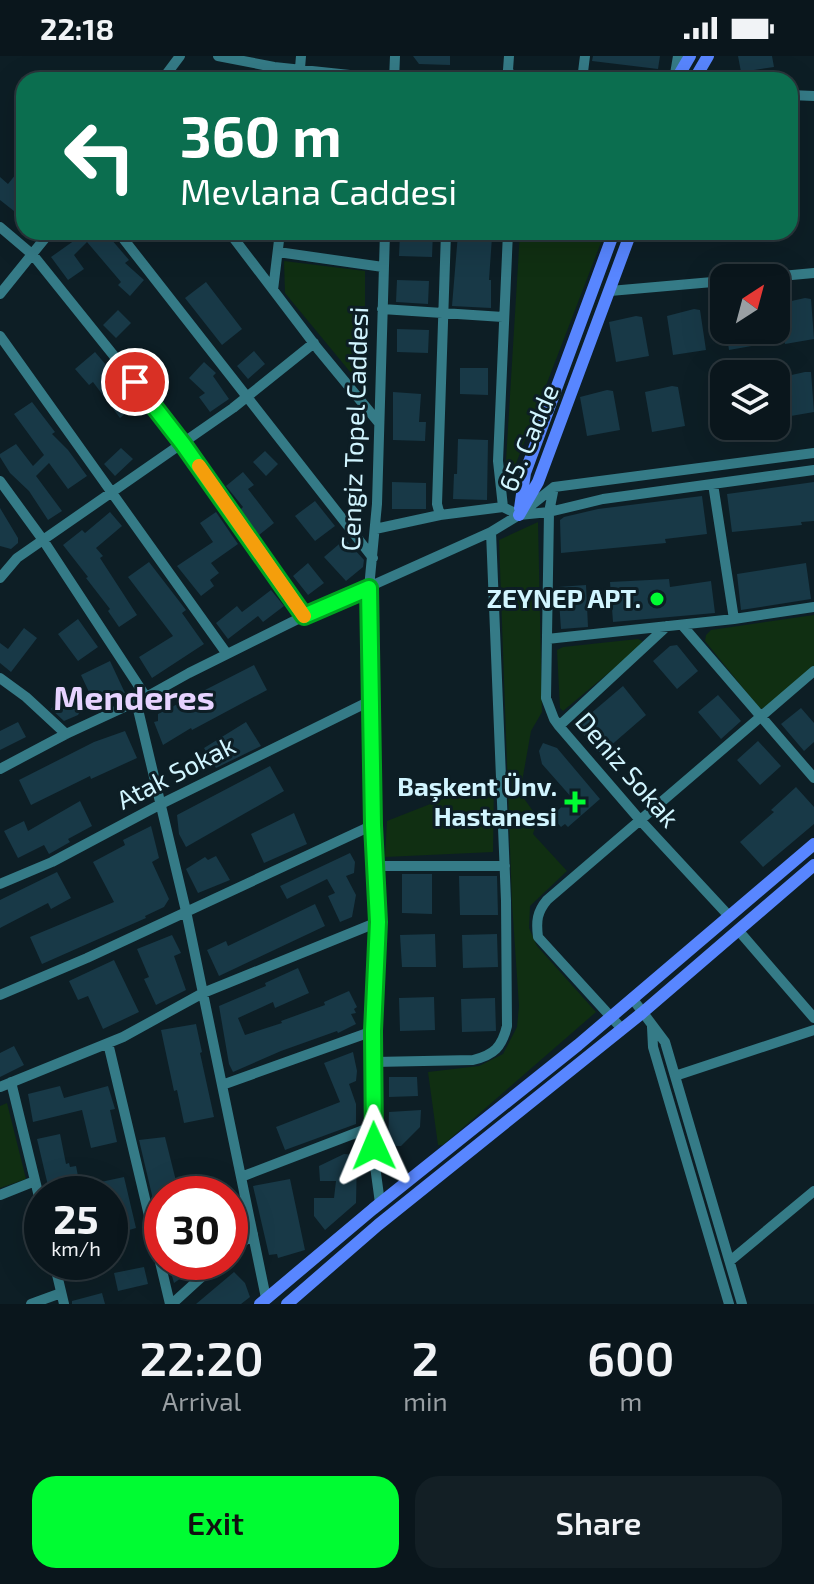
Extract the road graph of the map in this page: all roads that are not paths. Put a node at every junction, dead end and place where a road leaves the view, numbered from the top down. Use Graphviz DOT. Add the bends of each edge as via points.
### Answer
graph roads {
  1 [pos="218,56"];
  2 [pos="287,72"];
  3 [pos="0,227"];
  4 [pos="44,240"];
  5 [pos="124,240"];
  6 [pos="235,240"];
  7 [pos="279,240"];
  8 [pos="385,240"];
  9 [pos="446,240"];
  10 [pos="508,240"];
  11 [pos="611,240"];
  12 [pos="628,240"];
  13 [pos="278,252"];
  14 [pos="33,255"];
  15 [pos="383,267"];
  16 [pos="814,273"];
  17 [pos="790,275"];
  18 [pos="710,282"];
  19 [pos="273,290"];
  20 [pos="610,291"];
  21 [pos="0,294"];
  22 [pos="382,309"];
  23 [pos="443,313"];
  24 [pos="503,317"];
  25 [pos="0,336"];
  26 [pos="314,343"];
  27 [pos="247,397"];
  28 [pos="379,423"];
  29 [pos="183,444"];
  30 [pos="814,453"];
  31 [pos="814,470"];
  32 [pos="0,481"];
  33 [pos="713,484"];
  34 [pos="554,487"];
  35 [pos="112,493"];
  36 [pos="503,507"];
  37 [pos="549,512"];
  38 [pos="440,515"];
  39 [pos="519,515"];
  40 [pos="375,529"];
  41 [pos="491,532"];
  42 [pos="43,540"];
  43 [pos="0,556"];
  44 [pos="373,558"];
  45 [pos="12,564"];
  46 [pos="0,578"];
  47 [pos="369,588"];
  48 [pos="814,607"];
  49 [pos="304,616"];
  50 [pos="734,619"];
  51 [pos="682,625"];
  52 [pos="667,626"];
  53 [pos="547,639"];
  54 [pos="227,654"];
  55 [pos="814,671"];
  56 [pos="0,678"];
  57 [pos="141,699"];
  58 [pos="372,700"];
  59 [pos="760,717"];
  60 [pos="559,726"];
  61 [pos="66,734"];
  62 [pos="0,769"];
  63 [pos="814,778"];
  64 [pos="161,804"];
  65 [pos="640,820"];
  66 [pos="373,825"];
  67 [pos="814,844"];
  68 [pos="814,865"];
  69 [pos="377,866"];
  70 [pos="505,866"];
  71 [pos="0,884"];
  72 [pos="186,911"];
  73 [pos="729,916"];
  74 [pos="378,922"];
  75 [pos="738,930"];
  76 [pos="0,993"];
  77 [pos="203,993"];
  78 [pos="632,998"];
  79 [pos="642,1013"];
  80 [pos="610,1016"];
  81 [pos="814,1018"];
  82 [pos="652,1027"];
  83 [pos="622,1029"];
  84 [pos="814,1030"];
  85 [pos="373,1031"];
  86 [pos="108,1043"];
  87 [pos="374,1062"];
  88 [pos="675,1076"];
  89 [pos="11,1082"];
  90 [pos="222,1085"];
  91 [pos="0,1087"];
  92 [pos="374,1126"];
  93 [pos="34,1176"];
  94 [pos="241,1176"];
  95 [pos="244,1176"];
  96 [pos="24,1185"];
  97 [pos="814,1191"];
  98 [pos="0,1195"];
  99 [pos="380,1203"];
  100 [pos="248,1210"];
  101 [pos="397,1211"];
  102 [pos="382,1223"];
  103 [pos="253,1234"];
  104 [pos="248,1238"];
  105 [pos="730,1261"];
  106 [pos="198,1280"];
  107 [pos="63,1299"];
  108 [pos="263,1301"];
  109 [pos="31,1304"];
  110 [pos="171,1304"];
  111 [pos="287,1304"];
  112 [pos="729,1304"];
  113 [pos="742,1304"];
  1 -- 2 [label="street"];
  3 -- 14 [label="street"];
  4 -- 14 [label="street"];
  5 -- 27 [label="street"];
  6 -- 19 [label="street"];
  7 -- 13 [label="street"];
  8 -- 15 [label="street, Cengiz Topel Caddesi"];
  9 -- 23 [label="street"];
  10 -- 24 [label="street"];
  11 -- 39 [label="main road, 65. Cadde" via="525,473"];
  12 -- 20 [label="main road, 65. Cadde"];
  13 -- 15 [label="street"];
  13 -- 19 [label="street"];
  14 -- 21 [label="street"];
  14 -- 29 [label="street"];
  15 -- 22 [label="street, Cengiz Topel Caddesi"];
  16 -- 17 [label="street"];
  18 -- 20 [label="street"];
  19 -- 26 [label="street"];
  20 -- 39 [label="main road, 65. Cadde" via="538,482"];
  22 -- 23 [label="street"];
  22 -- 28 [label="street, Cengiz Topel Caddesi"];
  23 -- 24 [label="street"];
  23 -- 38 [label="street"];
  24 -- 36 [label="street" via="498,461"];
  25 -- 35 [label="street"];
  26 -- 27 [label="street"];
  26 -- 28 [label="street"];
  27 -- 29 [label="street"];
  27 -- 44 [label="street"];
  28 -- 40 [label="street, Cengiz Topel Caddesi"];
  29 -- 35 [label="street"];
  29 -- 49 [label="street"];
  30 -- 34 [label="street"];
  31 -- 33 [label="street"];
  32 -- 42 [label="street"];
  33 -- 37 [label="street"];
  33 -- 50 [label="street"];
  34 -- 37 [label="street, Deniz Sokak"];
  34 -- 39 [label="street"];
  35 -- 42 [label="street"];
  35 -- 54 [label="street"];
  36 -- 38 [label="street"];
  36 -- 39 [label="street"];
  37 -- 39 [label="street"];
  37 -- 53 [label="street, Deniz Sokak"];
  38 -- 40 [label="street"];
  39 -- 41 [label="street"];
  40 -- 44 [label="street, Cengiz Topel Caddesi"];
  41 -- 47 [label="street"];
  41 -- 70 [label="street"];
  42 -- 45 [label="street"];
  42 -- 57 [label="street"];
  43 -- 45 [label="street"];
  44 -- 47 [label="street, Cengiz Topel Caddesi"];
  45 -- 46 [label="street"];
  47 -- 49 [label="street"];
  47 -- 58 [label="street, Cengiz Topel Caddesi"];
  48 -- 50 [label="street"];
  49 -- 54 [label="street"];
  50 -- 51 [label="street"];
  51 -- 52 [label="street"];
  51 -- 59 [label="street"];
  52 -- 53 [label="street"];
  52 -- 60 [label="street"];
  53 -- 60 [label="street, Deniz Sokak" via="546,698"];
  54 -- 57 [label="street"];
  55 -- 59 [label="street"];
  56 -- 61 [label="street"];
  57 -- 61 [label="street"];
  57 -- 64 [label="street"];
  58 -- 64 [label="street, Atak Sokak"];
  58 -- 66 [label="street, Cengiz Topel Caddesi"];
  59 -- 63 [label="street"];
  59 -- 65 [label="street"];
  60 -- 65 [label="street, Deniz Sokak"];
  61 -- 62 [label="street"];
  64 -- 71 [label="street, Atak Sokak"];
  64 -- 72 [label="street"];
  65 -- 73 [label="street, Deniz Sokak"];
  65 -- 80 [label="street" via="538,911 538,937"];
  66 -- 69 [label="street, Cengiz Topel Caddesi"];
  66 -- 72 [label="street"];
  67 -- 73 [label="main road"];
  68 -- 75 [label="main road"];
  69 -- 70 [label="street"];
  69 -- 74 [label="street, Cengiz Topel Caddesi"];
  70 -- 87 [label="street" via="503,1041 487,1057 473,1060"];
  72 -- 76 [label="street"];
  72 -- 77 [label="street"];
  73 -- 78 [label="main road"];
  74 -- 77 [label="street"];
  74 -- 85 [label="street, Cengiz Topel Caddesi"];
  75 -- 79 [label="main road"];
  75 -- 81 [label="street"];
  77 -- 86 [label="street"];
  77 -- 90 [label="street"];
  78 -- 79 [label="street"];
  78 -- 80 [label="main road"];
  79 -- 82 [label="street"];
  79 -- 83 [label="main road"];
  80 -- 83 [label="street"];
  80 -- 99 [label="main road"];
  82 -- 88 [label="street" via="665,1042"];
  82 -- 112 [label="street" via="653,1047"];
  83 -- 101 [label="main road"];
  84 -- 88 [label="street"];
  85 -- 87 [label="street, Cengiz Topel Caddesi"];
  85 -- 90 [label="street"];
  86 -- 89 [label="street"];
  86 -- 110 [label="street"];
  87 -- 92 [label="street, Cengiz Topel Caddesi"];
  88 -- 105 [label="street"];
  89 -- 91 [label="street"];
  89 -- 93 [label="street"];
  90 -- 94 [label="street"];
  92 -- 95 [label="street"];
  92 -- 99 [label="street, Cengiz Topel Caddesi"];
  96 -- 98 [label="street"];
  97 -- 105 [label="street"];
  99 -- 101 [label="main road"];
  99 -- 102 [label="main road"];
  99 -- 108 [label="main road"];
  100 -- 103 [label="street"];
  101 -- 102 [label="main road"];
  102 -- 111 [label="main road"];
  103 -- 104 [label="street"];
  103 -- 108 [label="street"];
  105 -- 113 [label="street"];
  106 -- 110 [label="street"];
  107 -- 109 [label="street"];
}
